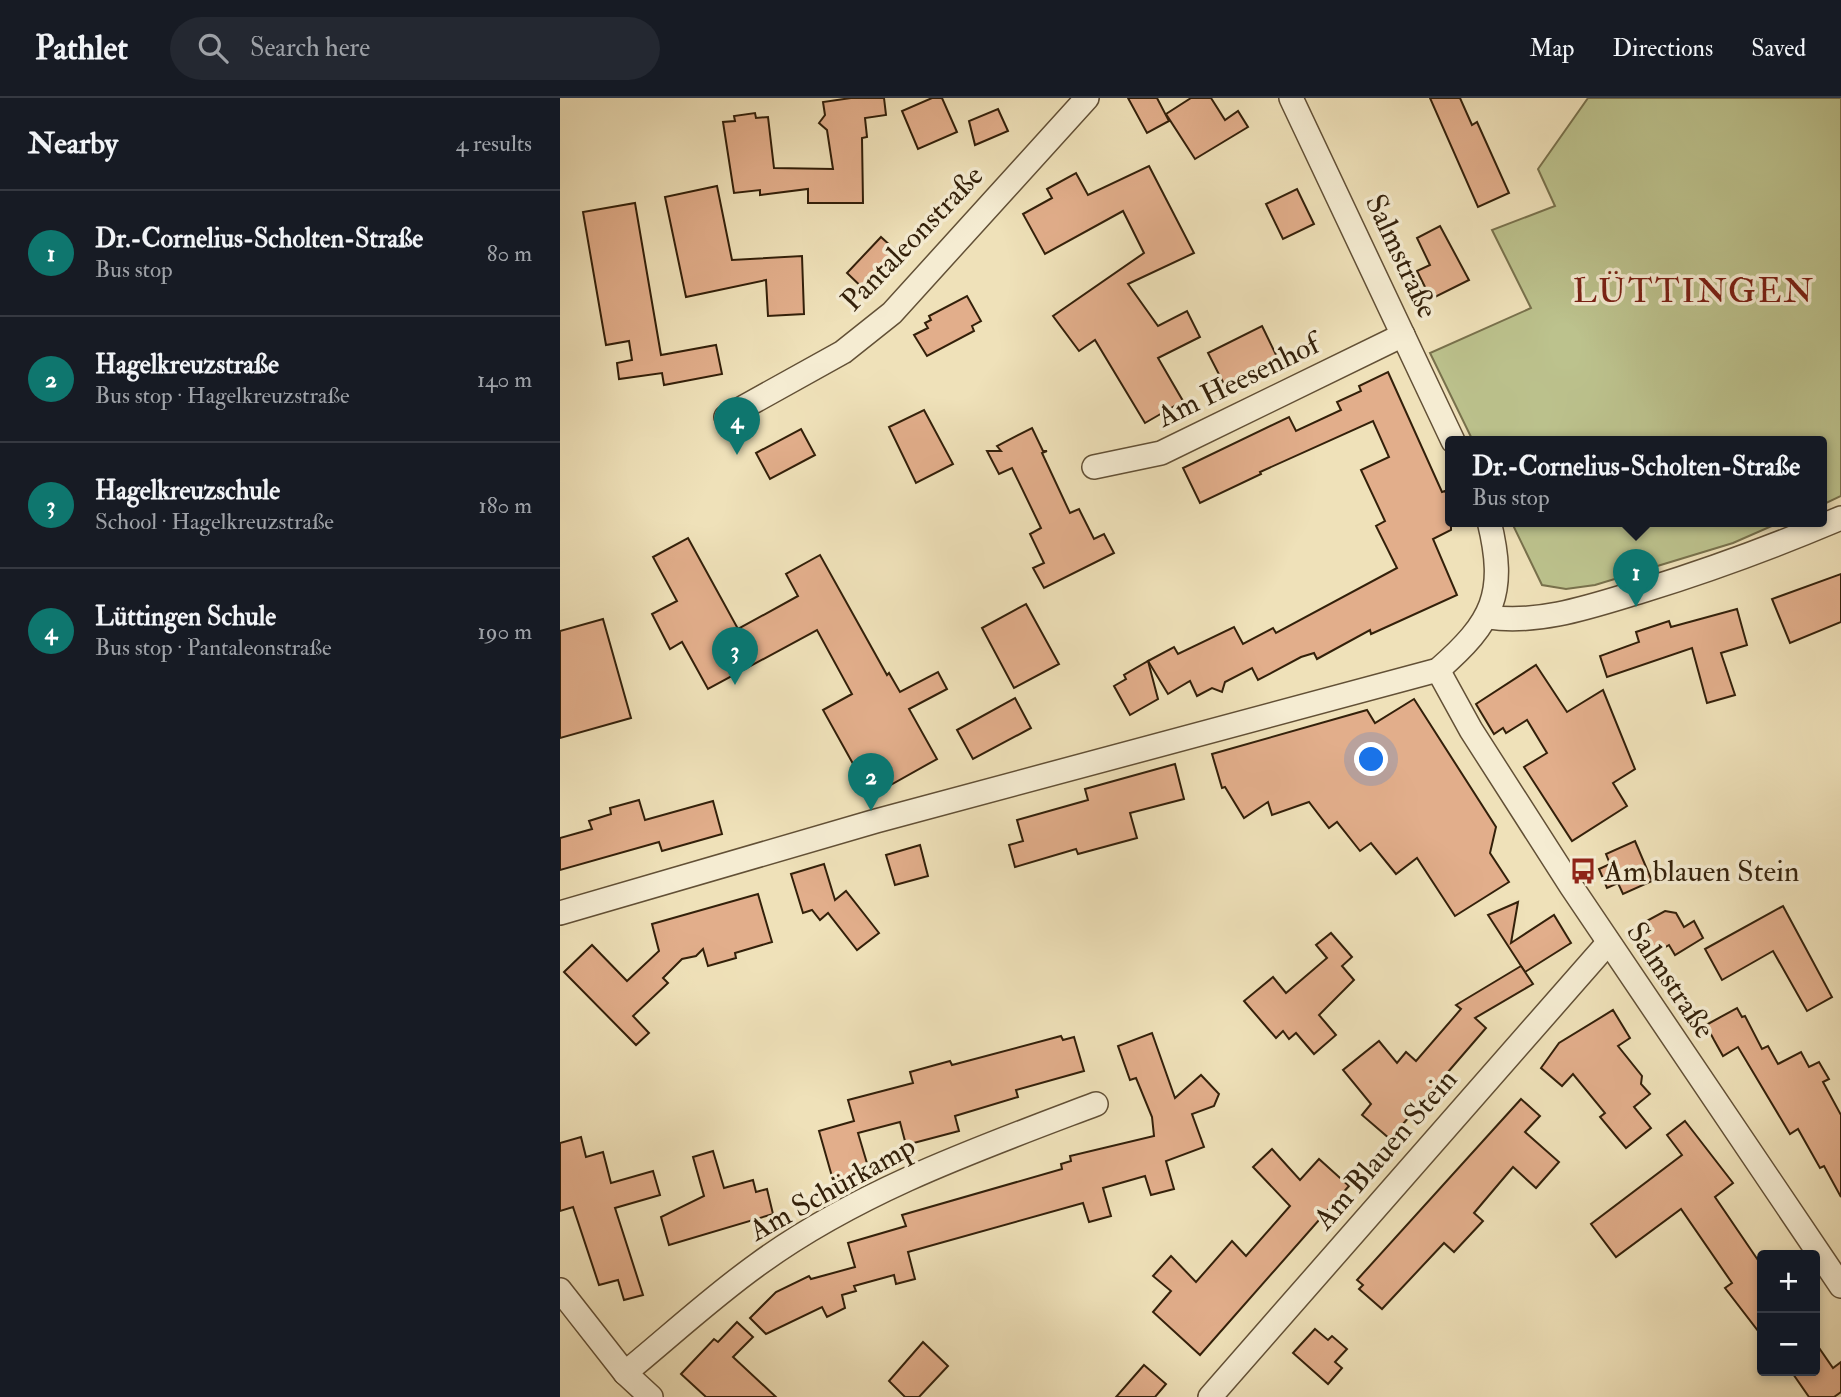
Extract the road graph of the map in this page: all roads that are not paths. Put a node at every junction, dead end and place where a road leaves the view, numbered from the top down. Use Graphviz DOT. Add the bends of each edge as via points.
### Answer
graph roads {
  1 [pos="1087,98"];
  2 [pos="1291,98"];
  3 [pos="1403,335"];
  4 [pos="726,417"];
  5 [pos="1451,436"];
  6 [pos="1094,467"];
  7 [pos="1490,527"];
  8 [pos="1820,527"];
  9 [pos="1488,617"];
  10 [pos="1438,670"];
  11 [pos="560,913"];
  12 [pos="1608,943"];
  13 [pos="1096,1104"];
  14 [pos="1841,1286"];
  15 [pos="560,1290"];
  16 [pos="625,1373"];
  17 [pos="651,1397"];
  18 [pos="1210,1397"];
  1 -- 4 [label="street, Pantaleonstraße" via="892,313 843,352"];
  2 -- 3 [label="street, Salmstraße"];
  3 -- 5 [label="street, Salmstraße"];
  3 -- 6 [label="street, Am Heesenhof" via="1161,453"];
  7 -- 9 [label="street" via="1497,581"];
  8 -- 9 [label="street" via="1745,559 1600,605 1515,621"];
  9 -- 10 [label="street" via="1467,645"];
  10 -- 11 [label="street" via="876,821"];
  10 -- 12 [label="street, Salmstraße" via="1471,730"];
  12 -- 14 [label="street, Salmstraße"];
  12 -- 18 [label="street, Am Blauen Stein"];
  13 -- 16 [label="street, Am Schürkamp" via="953,1158 843,1213 758,1264"];
  15 -- 16 [label="street"];
  16 -- 17 [label="street"];
}
